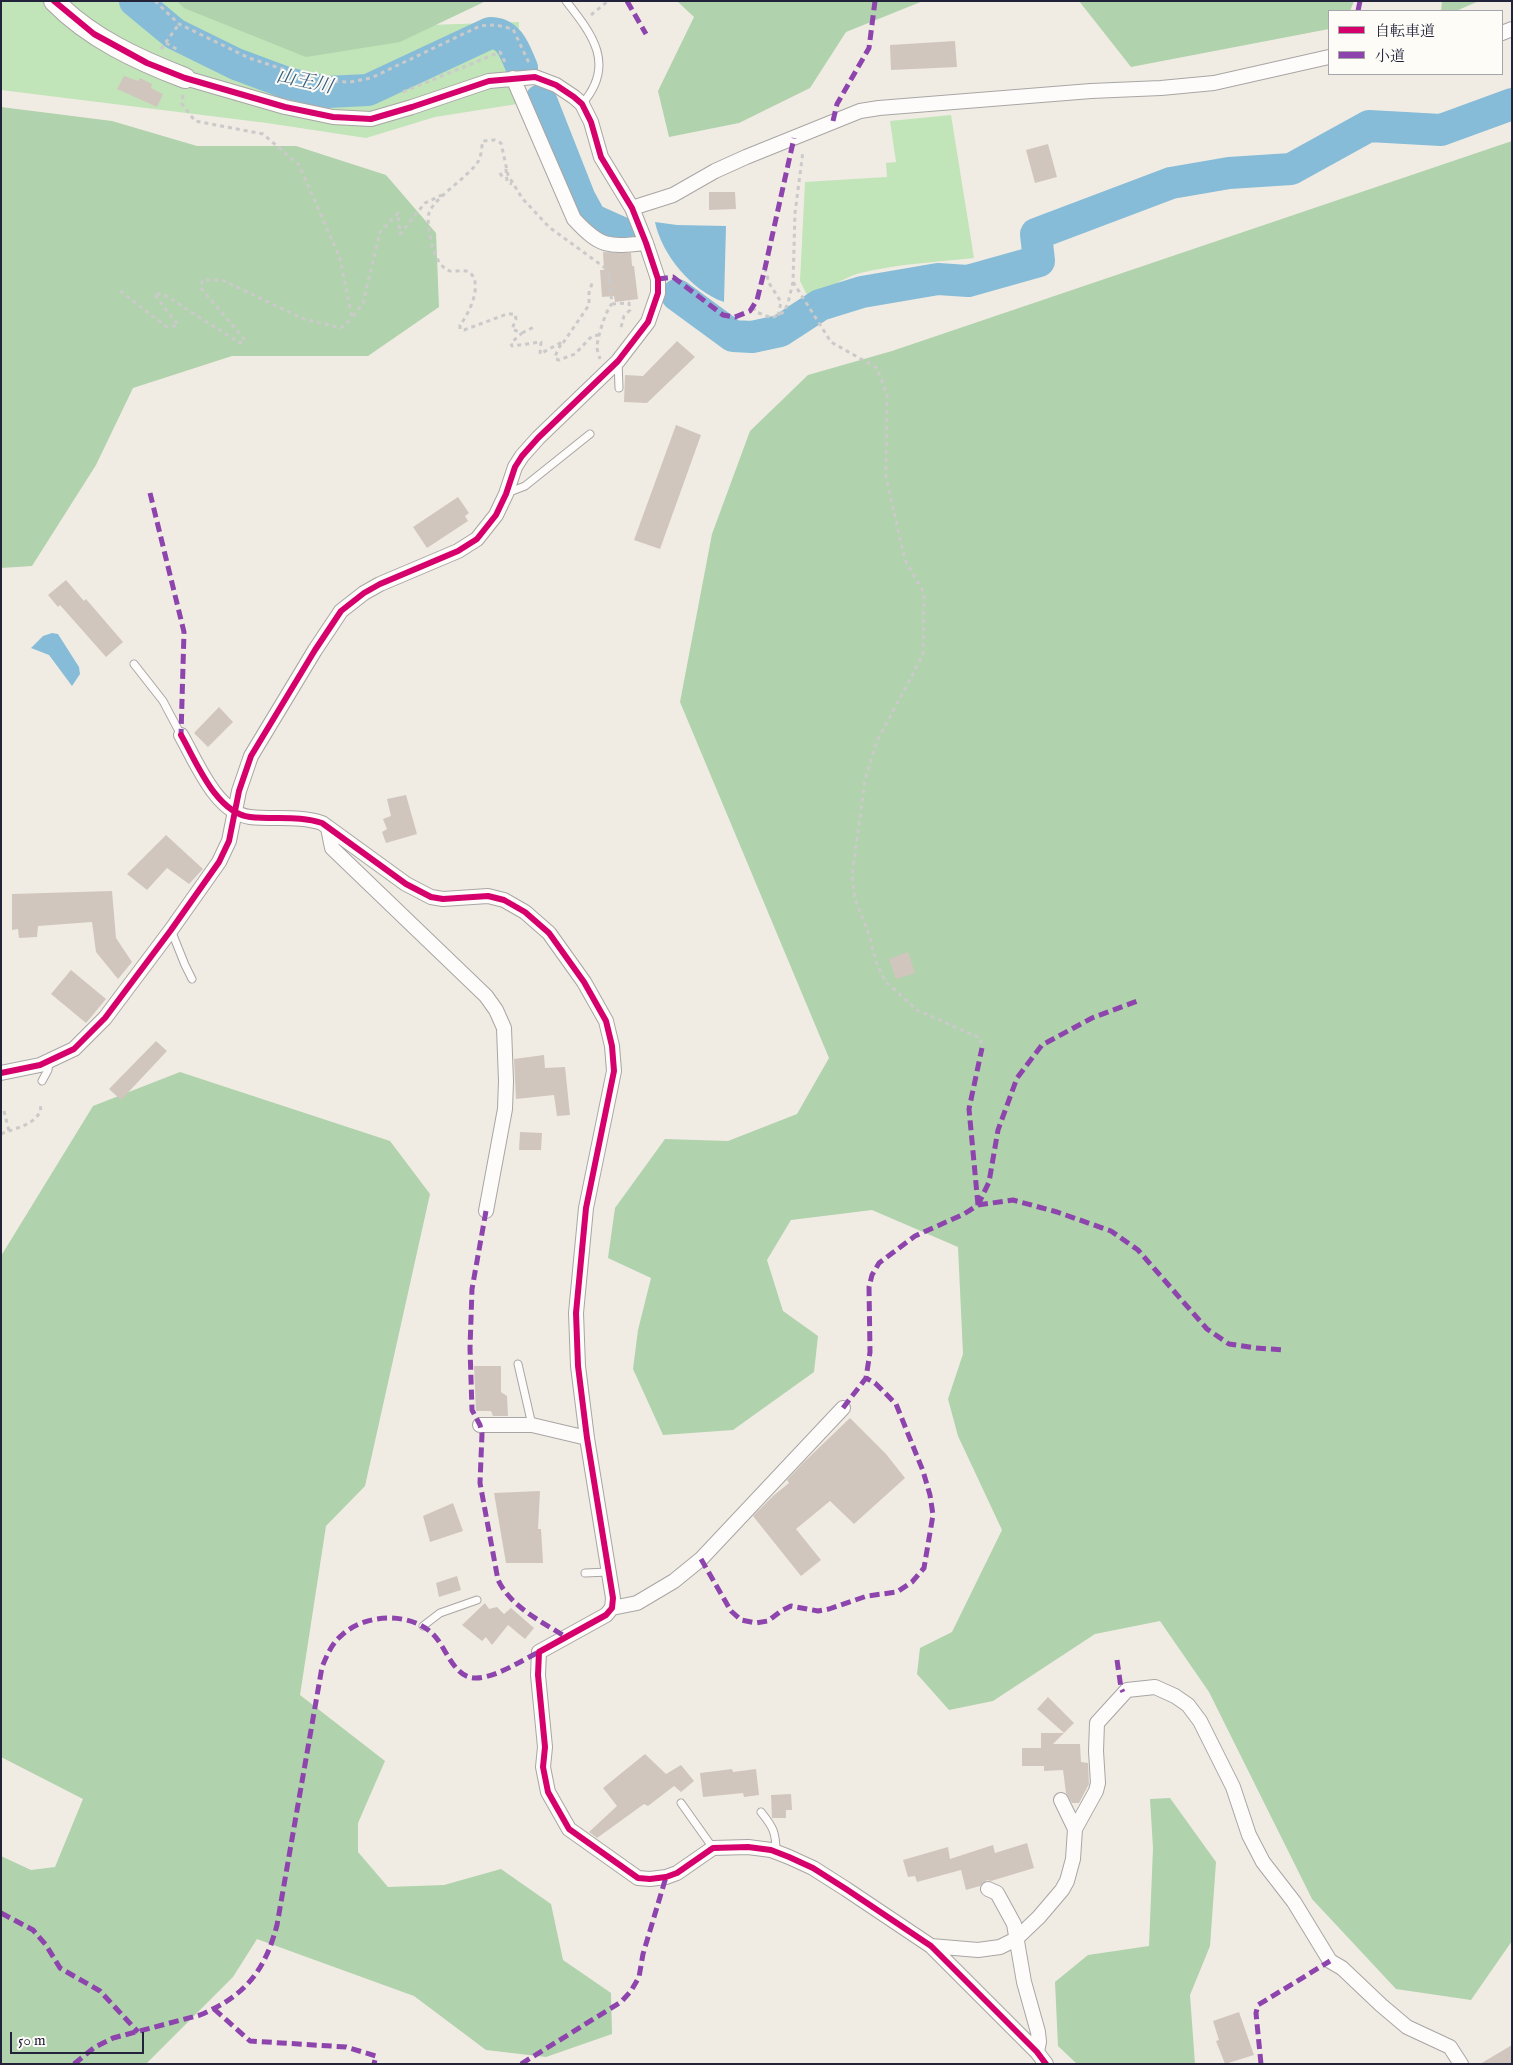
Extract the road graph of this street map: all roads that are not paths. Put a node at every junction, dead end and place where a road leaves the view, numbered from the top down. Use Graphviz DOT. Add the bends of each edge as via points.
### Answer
graph roads {
  1 [pos="54,1"];
  2 [pos="566,1"];
  3 [pos="1328,57"];
  4 [pos="185,78"];
  5 [pos="513,78"];
  6 [pos="582,104"];
  7 [pos="632,208"];
  8 [pos="646,243"];
  9 [pos="618,361"];
  10 [pos="620,388"];
  11 [pos="590,434"];
  12 [pos="506,494"];
  13 [pos="134,664"];
  14 [pos="181,735"];
  15 [pos="234,813"];
  16 [pos="328,828"];
  17 [pos="171,930"];
  18 [pos="192,979"];
  19 [pos="49,1061"];
  20 [pos="1,1073"];
  21 [pos="42,1081"];
  22 [pos="486,1211"];
  23 [pos="518,1364"];
  24 [pos="843,1408"];
  25 [pos="480,1425"];
  26 [pos="532,1425"];
  27 [pos="587,1438"];
  28 [pos="609,1572"];
  29 [pos="584,1573"];
  30 [pos="477,1600"];
  31 [pos="612,1608"];
  32 [pos="423,1626"];
  33 [pos="1061,1800"];
  34 [pos="681,1803"];
  35 [pos="761,1812"];
  36 [pos="1075,1829"];
  37 [pos="713,1848"];
  38 [pos="776,1852"];
  39 [pos="988,1889"];
  40 [pos="1016,1939"];
  41 [pos="930,1946"];
  42 [pos="1037,2052"];
  43 [pos="1046,2064"];
  44 [pos="1461,2064"];
  1 -- 4 [label="street" via="94,34 147,63"];
  2 -- 6 [label="lane" via="596,45 597,83"];
  3 -- 7 [label="street" via="1214,83 860,111 715,171 673,195"];
  4 -- 5 [label="street" via="285,107 333,117 371,119 483,82"];
  5 -- 6 [label="street" via="535,77 556,86"];
  5 -- 8 [label="street" via="574,219 591,237 606,244"];
  6 -- 7 [label="street" via="591,122 600,157"];
  7 -- 8 [label="street"];
  8 -- 9 [label="street" via="658,279 656,302 648,322"];
  9 -- 10 [label="lane"];
  9 -- 12 [label="street" via="522,456"];
  11 -- 12 [label="lane" via="525,486"];
  12 -- 15 [label="street" via="496,515 477,539 458,551 380,584 342,611 251,756"];
  13 -- 14 [label="lane" via="158,694"];
  14 -- 15 [label="street" via="213,790"];
  15 -- 16 [label="street" via="249,817 311,819"];
  15 -- 17 [label="street" via="229,841 218,862"];
  16 -- 22 [label="street" via="332,848 486,996 501,1019 504,1028 505,1109"];
  16 -- 27 [label="street" via="406,884 431,897 488,896 504,900 525,912 549,933 584,982 606,1021 614,1071 586,1208 576,1313 578,1366"];
  17 -- 18 [label="lane"];
  17 -- 19 [label="street" via="86,1038 74,1049"];
  19 -- 20 [label="street"];
  19 -- 21 [label="lane"];
  23 -- 26 [label="lane"];
  24 -- 31 [label="street" via="701,1559 674,1581 637,1603"];
  25 -- 26 [label="street"];
  26 -- 27 [label="street"];
  27 -- 28 [label="street"];
  28 -- 29 [label="lane"];
  28 -- 31 [label="street"];
  30 -- 32 [label="lane" via="440,1613"];
  31 -- 37 [label="street" via="606,1615 539,1652 545,1747 543,1767 548,1792 569,1830 638,1878 666,1877 677,1873"];
  33 -- 36 [label="street"];
  34 -- 37 [label="lane"];
  35 -- 38 [label="lane" via="773,1826"];
  36 -- 40 [label="street" via="1073,1859 1067,1881 1039,1917"];
  36 -- 44 [label="street" via="1098,1783 1097,1724 1126,1690 1155,1687 1175,1696 1188,1705 1200,1721 1233,1788 1249,1835 1330,1961 1407,2026 1450,2047"];
  37 -- 38 [label="street" via="748,1847"];
  38 -- 41 [label="street" via="813,1868"];
  39 -- 40 [label="street" via="997,1893 1006,1906"];
  40 -- 41 [label="street" via="989,1950"];
  40 -- 42 [label="street" via="1038,2032"];
  41 -- 42 [label="street"];
  42 -- 43 [label="street"];
}
